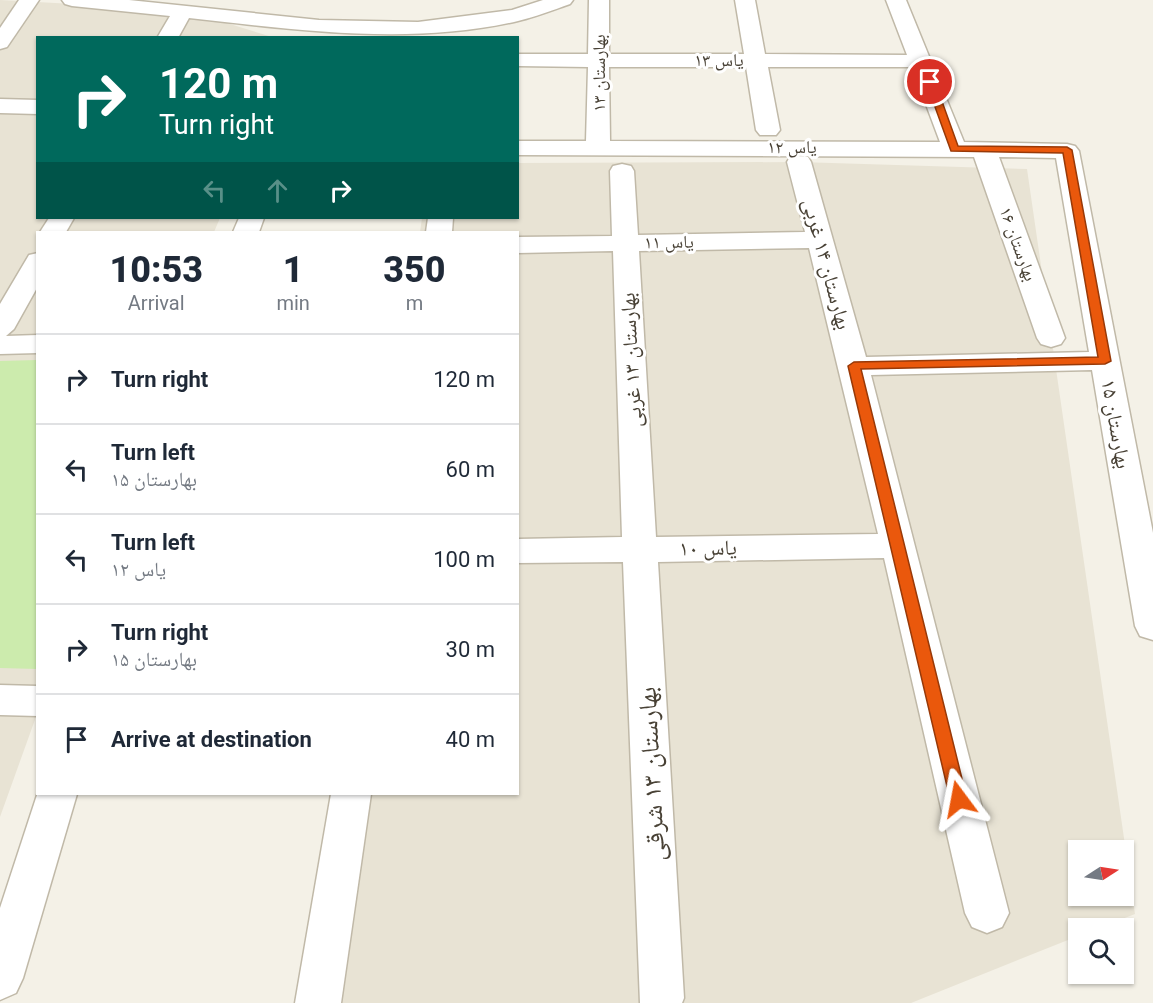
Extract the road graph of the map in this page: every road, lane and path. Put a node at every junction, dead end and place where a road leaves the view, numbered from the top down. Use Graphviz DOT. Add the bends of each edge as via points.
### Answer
graph roads {
  1 [pos="29,0"];
  2 [pos="72,0"];
  3 [pos="563,0"];
  4 [pos="599,0"];
  5 [pos="745,0"];
  6 [pos="896,0"];
  7 [pos="331,9"];
  8 [pos="184,10"];
  9 [pos="317,32"];
  10 [pos="168,36"];
  11 [pos="0,43"];
  12 [pos="519,60"];
  13 [pos="756,60"];
  14 [pos="600,61"];
  15 [pos="921,61"];
  16 [pos="0,106"];
  17 [pos="36,107"];
  18 [pos="768,130"];
  19 [pos="598,147"];
  20 [pos="519,148"];
  21 [pos="955,149"];
  22 [pos="984,150"];
  23 [pos="1067,150"];
  24 [pos="799,162"];
  25 [pos="622,171"];
  26 [pos="820,240"];
  27 [pos="625,243"];
  28 [pos="519,245"];
  29 [pos="36,265"];
  30 [pos="0,328"];
  31 [pos="1051,338"];
  32 [pos="36,344"];
  33 [pos="0,345"];
  34 [pos="1105,361"];
  35 [pos="854,366"];
  36 [pos="898,546"];
  37 [pos="641,549"];
  38 [pos="519,551"];
  39 [pos="1153,626"];
  40 [pos="0,700"];
  41 [pos="36,701"];
  42 [pos="57,795"];
  43 [pos="351,795"];
  44 [pos="987,913"];
  45 [pos="0,978"];
  46 [pos="661,998"];
  47 [pos="318,1003"];
  1 -- 11 [label="street"];
  2 -- 8 [label="street"];
  3 -- 9 [label="street" via="515,16 418,28"];
  4 -- 14 [label="street, بهارستان ۱۳"];
  5 -- 13 [label="street"];
  6 -- 15 [label="street"];
  7 -- 9 [label="street"];
  8 -- 9 [label="street"];
  8 -- 10 [label="street"];
  12 -- 14 [label="street, یاس ۱۳"];
  13 -- 14 [label="street, یاس ۱۳"];
  13 -- 15 [label="street, یاس ۱۳"];
  13 -- 18 [label="street"];
  14 -- 19 [label="street, بهارستان ۱۳"];
  15 -- 21 [label="street"];
  16 -- 17 [label="street"];
  19 -- 20 [label="street, یاس ۱۲"];
  19 -- 21 [label="street, یاس ۱۲"];
  21 -- 22 [label="street, یاس ۱۲"];
  22 -- 23 [label="street, یاس ۱۲"];
  22 -- 31 [label="street, بهارستان ۱۶"];
  23 -- 34 [label="street, بهارستان ۱۵"];
  24 -- 26 [label="street, بهارستان ۱۴ غربی"];
  25 -- 27 [label="street, بهارستان ۱۳ غربی"];
  26 -- 27 [label="street, یاس ۱۱"];
  26 -- 35 [label="street, بهارستان ۱۴ غربی"];
  27 -- 28 [label="street, یاس ۱۱"];
  27 -- 37 [label="street, بهارستان ۱۳ غربی"];
  29 -- 30 [label="street"];
  32 -- 33 [label="street"];
  34 -- 35 [label="street"];
  34 -- 39 [label="street, بهارستان ۱۵"];
  35 -- 36 [label="street, بهارستان ۱۴ غربی"];
  36 -- 37 [label="street, یاس ۱۰"];
  36 -- 44 [label="street, بهارستان ۱۴ غربی"];
  37 -- 38 [label="street, یاس ۱۰"];
  37 -- 46 [label="street, بهارستان ۱۳ شرقی"];
  40 -- 41 [label="street"];
  42 -- 45 [label="street"];
  43 -- 47 [label="street"];
}
